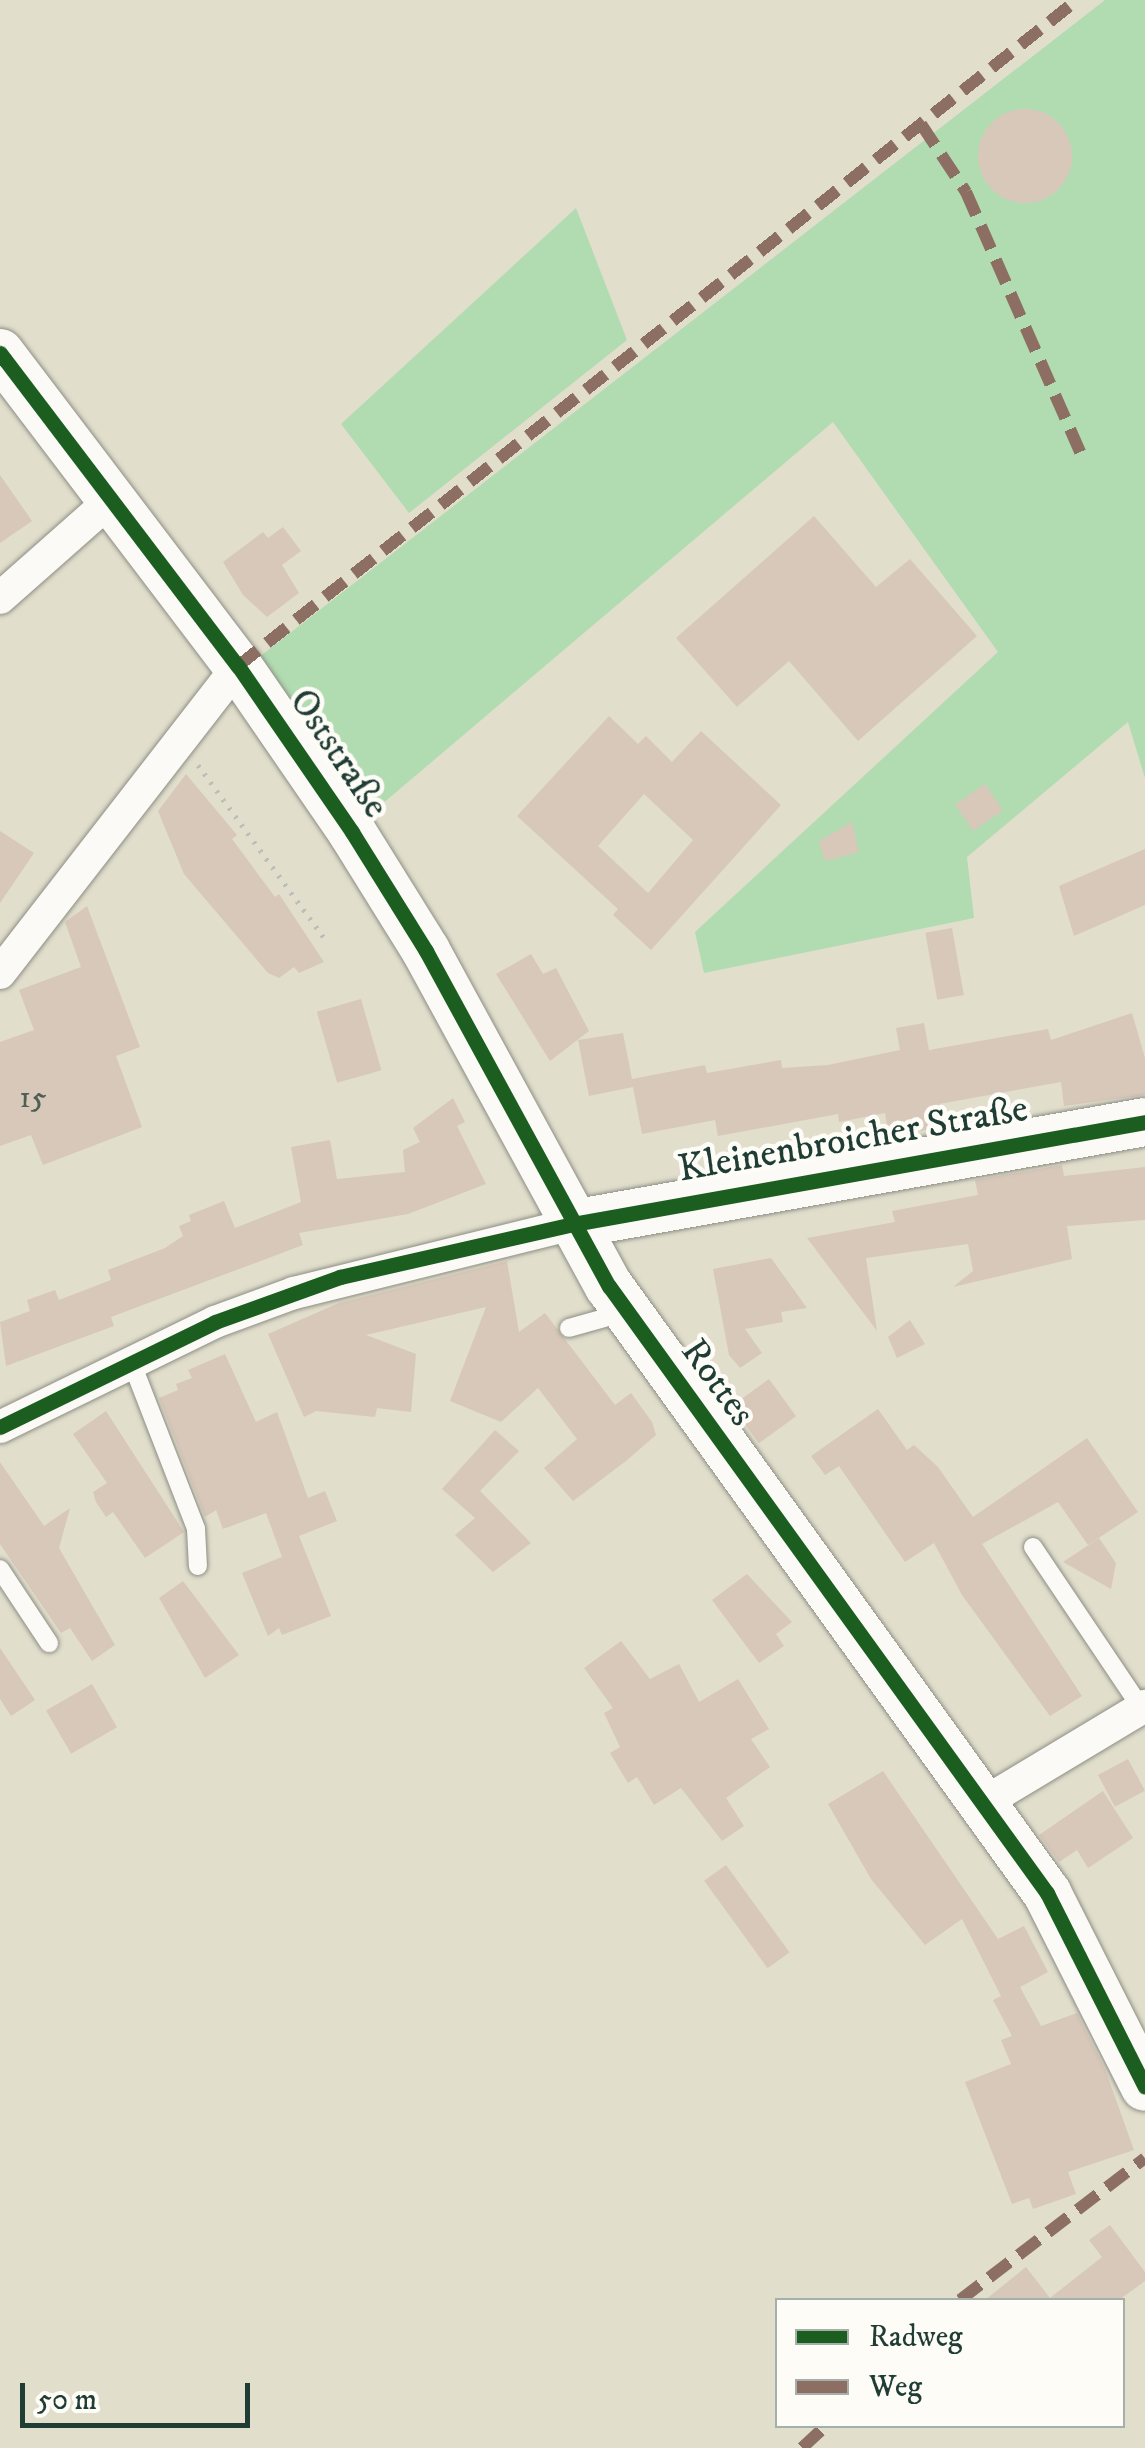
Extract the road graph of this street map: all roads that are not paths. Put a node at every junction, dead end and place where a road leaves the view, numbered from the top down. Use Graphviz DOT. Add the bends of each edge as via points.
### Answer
graph roads {
  1 [pos="0,353"];
  2 [pos="114,497"];
  3 [pos="0,598"];
  4 [pos="238,666"];
  5 [pos="0,973"];
  6 [pos="1145,1122"];
  7 [pos="573,1224"];
  8 [pos="626,1312"];
  9 [pos="569,1328"];
  10 [pos="131,1362"];
  11 [pos="0,1427"];
  12 [pos="1033,1547"];
  13 [pos="198,1566"];
  14 [pos="0,1569"];
  15 [pos="49,1643"];
  16 [pos="1143,1707"];
  17 [pos="986,1802"];
  18 [pos="1145,2087"];
  1 -- 2 [label="street, Oststraße"];
  2 -- 3 [label="street"];
  2 -- 4 [label="street, Oststraße"];
  4 -- 5 [label="street"];
  4 -- 7 [label="street, Oststraße" via="426,952"];
  6 -- 7 [label="street, Kleinenbroicher Straße"];
  7 -- 8 [label="street, Rottes"];
  7 -- 10 [label="street" via="340,1277"];
  8 -- 9 [label="lane"];
  8 -- 17 [label="street, Rottes"];
  10 -- 11 [label="street"];
  10 -- 13 [label="lane" via="196,1529"];
  12 -- 16 [label="lane"];
  14 -- 15 [label="lane"];
  16 -- 17 [label="street"];
  17 -- 18 [label="street, Rottes" via="1070,1932"];
}
